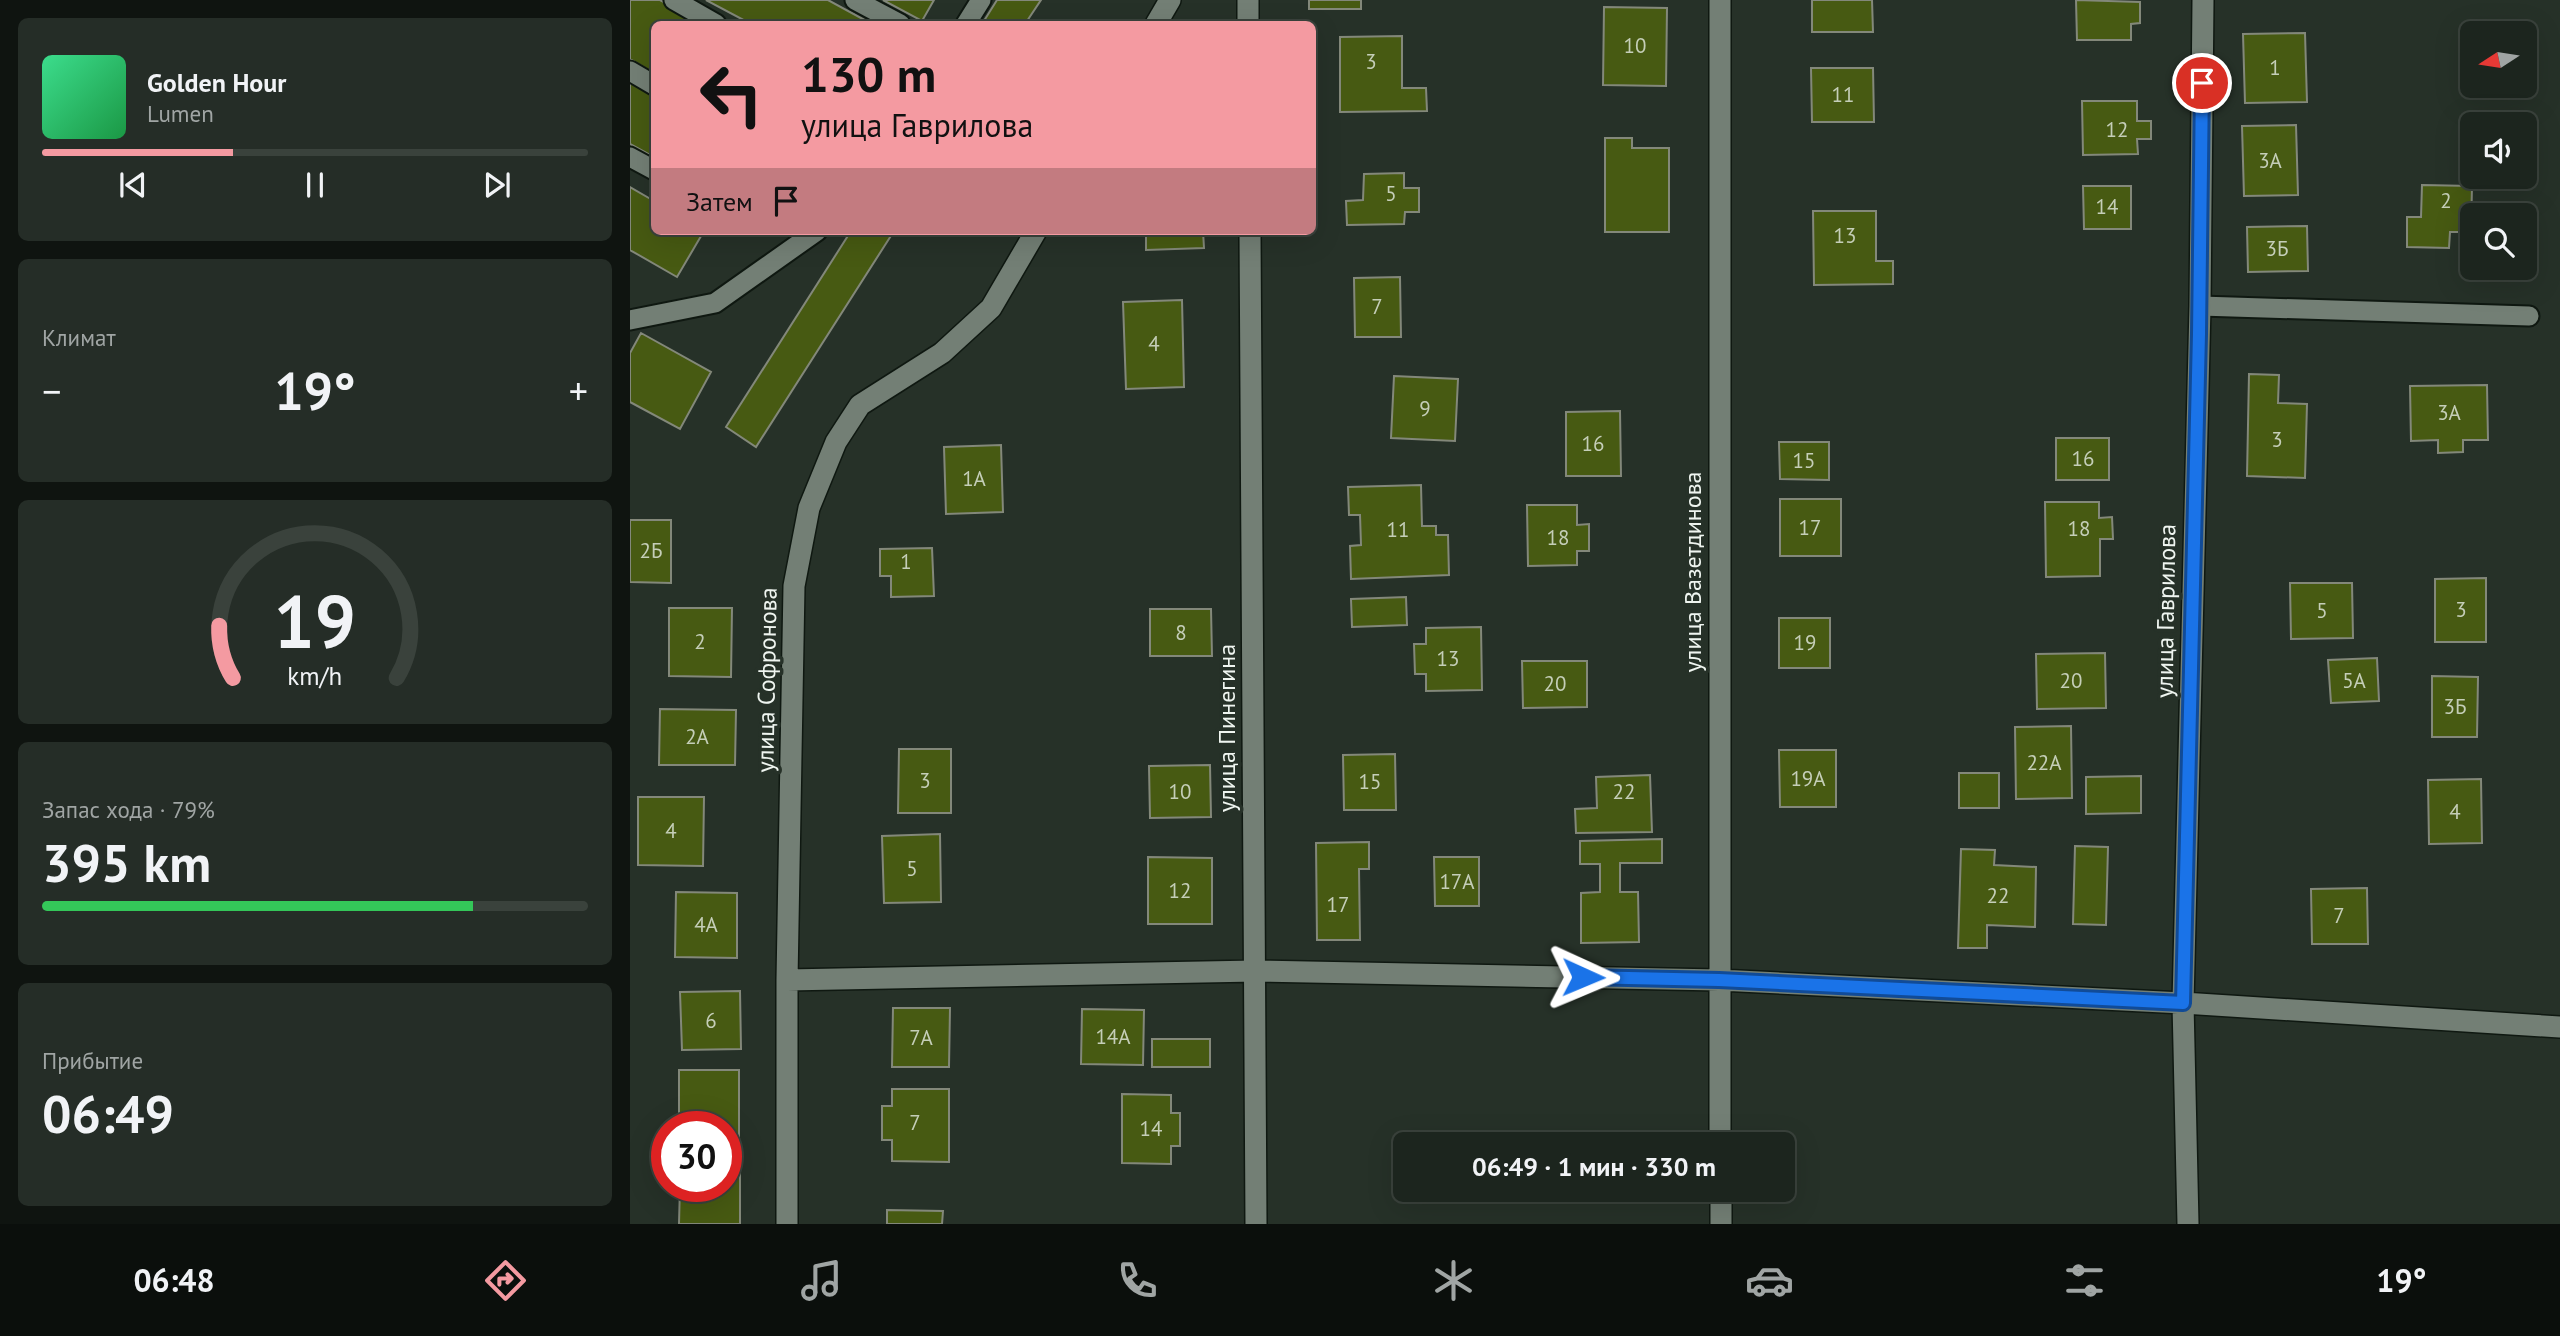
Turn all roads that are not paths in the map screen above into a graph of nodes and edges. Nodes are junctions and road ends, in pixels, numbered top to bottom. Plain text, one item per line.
1 (674, 0) edge
2 (855, 0) edge
3 (981, 0) edge
4 (1171, 0) edge
5 (1248, 0) edge
6 (1720, 0) edge
7 (2203, 0) edge
8 (711, 21) edge
9 (894, 21) edge
10 (969, 21) edge
11 (1158, 21) edge
12 (1248, 21) edge
13 (630, 71) edge
14 (651, 83) edge
15 (630, 157) edge
16 (651, 168) edge
17 (811, 235) edge
18 (1034, 235) edge
19 (1250, 235) edge
20 (2200, 306) junction
21 (2529, 316) dead end
22 (630, 320) edge
23 (1256, 971) junction
24 (787, 980) junction
25 (1719, 980) junction
26 (2183, 1003) junction
27 (2560, 1027) edge
28 (1720, 1132) edge
29 (1721, 1202) edge
30 (787, 1224) edge
31 (1256, 1224) edge
32 (1721, 1224) edge
33 (2188, 1224) edge

1 - 8 lane
2 - 9 lane
3 - 10 lane
4 - 11 street
5 - 12 street
6 - 25 street, улица Вазетдинова
7 - 20 street, улица Гаврилова
13 - 14 lane
15 - 16 lane
17 - 22 lane
18 - 24 street, улица Софронова
19 - 23 street, улица Пинегина
20 - 21 lane
20 - 26 street, улица Гаврилова
23 - 24 street
23 - 25 street
23 - 31 street, улица Пинегина
24 - 30 street, улица Софронова
25 - 26 street
25 - 28 street, улица Вазетдинова
26 - 27 street
26 - 33 street, улица Гаврилова
29 - 32 street

